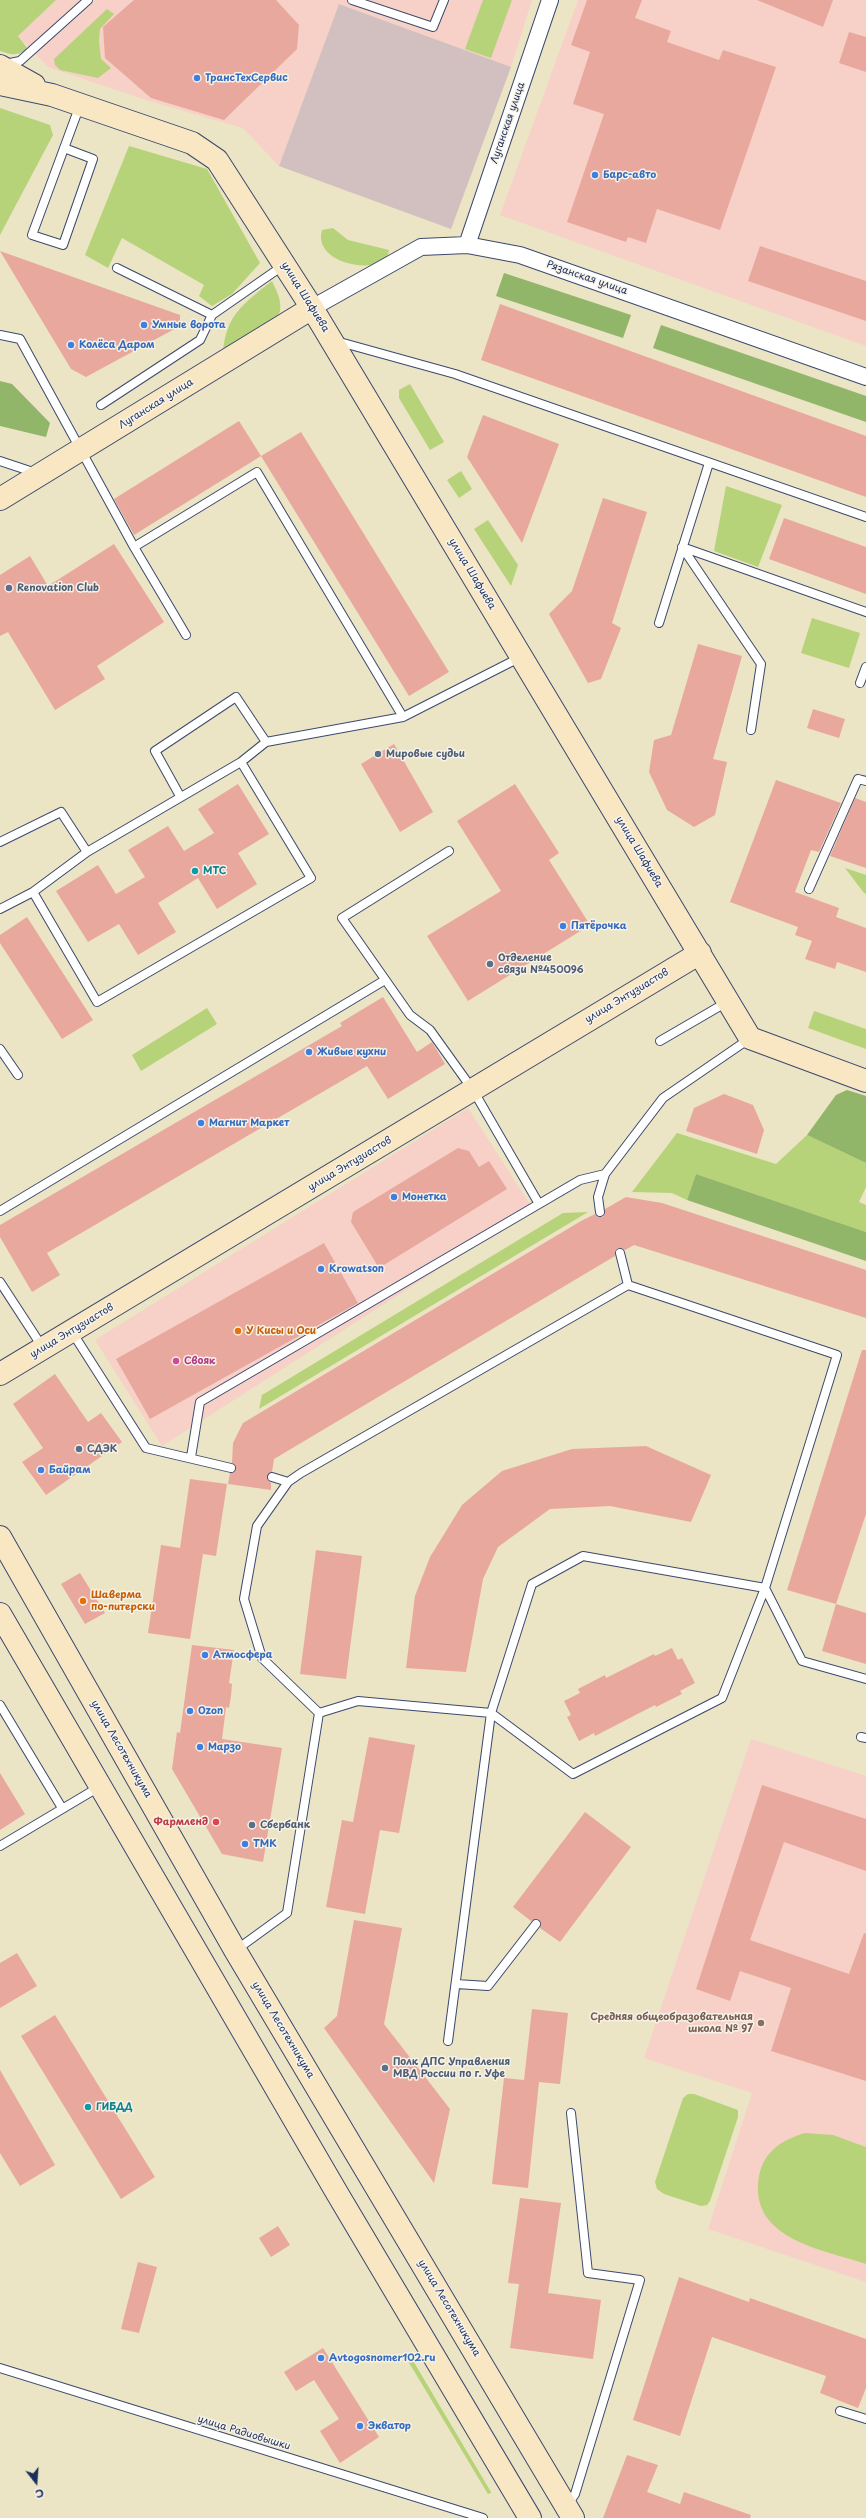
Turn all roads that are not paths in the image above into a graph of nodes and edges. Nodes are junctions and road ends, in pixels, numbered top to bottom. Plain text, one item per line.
1 (88, 0) edge
2 (352, 0) edge
3 (444, 0) edge
4 (550, 0) edge
5 (0, 66) edge
6 (0, 84) edge
7 (52, 95) junction
8 (80, 104) junction
9 (64, 148) junction
10 (467, 245) junction
11 (285, 265) junction
12 (117, 268) dead end
13 (312, 308) junction
14 (212, 316) junction
15 (0, 335) edge
16 (332, 339) junction
17 (866, 377) edge
18 (101, 405) dead end
19 (82, 449) junction
20 (0, 461) edge
21 (709, 463) junction
22 (41, 475) junction
23 (0, 499) edge
24 (866, 517) edge
25 (134, 547) junction
26 (682, 547) junction
27 (866, 612) edge
28 (658, 623) dead end
29 (186, 635) dead end
30 (522, 656) junction
31 (866, 667) edge
32 (860, 684) dead end
33 (403, 717) junction
34 (750, 730) dead end
35 (266, 742) junction
36 (241, 762) junction
37 (866, 782) edge
38 (180, 796) junction
39 (0, 842) edge
40 (449, 851) dead end
41 (87, 852) junction
42 (809, 889) dead end
43 (32, 892) junction
44 (0, 909) edge
45 (700, 953) junction
46 (385, 980) junction
47 (728, 1001) junction
48 (750, 1038) junction
49 (660, 1041) dead end
50 (0, 1049) edge
51 (18, 1075) dead end
52 (866, 1081) edge
53 (473, 1090) junction
54 (605, 1174) junction
55 (539, 1204) junction
56 (0, 1211) edge
57 (600, 1212) dead end
58 (620, 1253) dead end
59 (0, 1282) edge
60 (628, 1286) junction
61 (72, 1331) junction
62 (44, 1348) junction
63 (0, 1374) edge
64 (190, 1457) junction
65 (232, 1468) dead end
66 (272, 1477) dead end
67 (288, 1482) junction
68 (0, 1537) edge
69 (765, 1588) junction
70 (0, 1614) edge
71 (866, 1679) edge
72 (0, 1706) edge
73 (319, 1713) junction
74 (491, 1713) junction
75 (100, 1787) junction
76 (62, 1808) junction
77 (0, 1846) edge
78 (536, 1924) dead end
79 (235, 1950) junction
80 (456, 1984) junction
81 (448, 2041) dead end
82 (571, 2113) dead end
83 (0, 2368) edge
84 (840, 2411) dead end
85 (866, 2419) edge
86 (569, 2512) edge
87 (483, 2518) edge
88 (530, 2518) edge

1 - 5 lane
2 - 3 lane
4 - 10 street, Луганская улица
5 - 7 street, улица Шафиева
6 - 7 street, улица Шафиева
7 - 8 street, улица Шафиева
8 - 9 lane
8 - 11 street, улица Шафиева
9 - 9 lane
10 - 13 street, Рязанская улица
10 - 17 street, Рязанская улица
11 - 13 street, улица Шафиева
11 - 14 lane
12 - 14 lane
13 - 16 street, улица Шафиева
13 - 19 street, Луганская улица
14 - 18 lane
15 - 19 lane
16 - 21 lane
16 - 30 street, улица Шафиева
19 - 22 street, Луганская улица
19 - 25 lane
20 - 22 lane
21 - 24 lane
21 - 26 lane
22 - 23 street, Луганская улица
25 - 29 lane
25 - 33 lane
26 - 27 lane
26 - 28 lane
26 - 34 lane
30 - 33 lane
30 - 45 street, улица Шафиева
31 - 32 lane
33 - 35 lane
35 - 36 lane
35 - 38 lane
36 - 38 lane
36 - 43 lane
37 - 42 lane
38 - 41 lane
39 - 41 lane
40 - 46 lane
41 - 43 lane
43 - 44 lane
45 - 47 street, улица Шафиева
45 - 53 street, улица Энтузиастов
46 - 53 lane
46 - 56 lane
47 - 48 street, улица Шафиева
47 - 49 lane
48 - 52 street
48 - 54 lane
50 - 51 lane
53 - 55 lane
53 - 61 street, улица Энтузиастов
54 - 55 lane
54 - 57 lane
55 - 64 lane
58 - 60 lane
59 - 62 lane
60 - 67 lane
60 - 69 lane
61 - 62 street, улица Энтузиастов
61 - 64 lane
62 - 63 street, улица Энтузиастов
64 - 65 lane
66 - 67 lane
67 - 73 lane
68 - 79 street, улица Лесотехникума
69 - 71 lane
69 - 74 lane
69 - 74 lane
70 - 75 street
72 - 76 lane
73 - 74 lane
73 - 79 lane
74 - 80 lane
75 - 76 lane
75 - 88 street
76 - 77 lane
78 - 80 lane
79 - 86 street, улица Лесотехникума
80 - 81 lane
82 - 86 lane
83 - 87 lane, улица Радиовышки
84 - 85 lane

